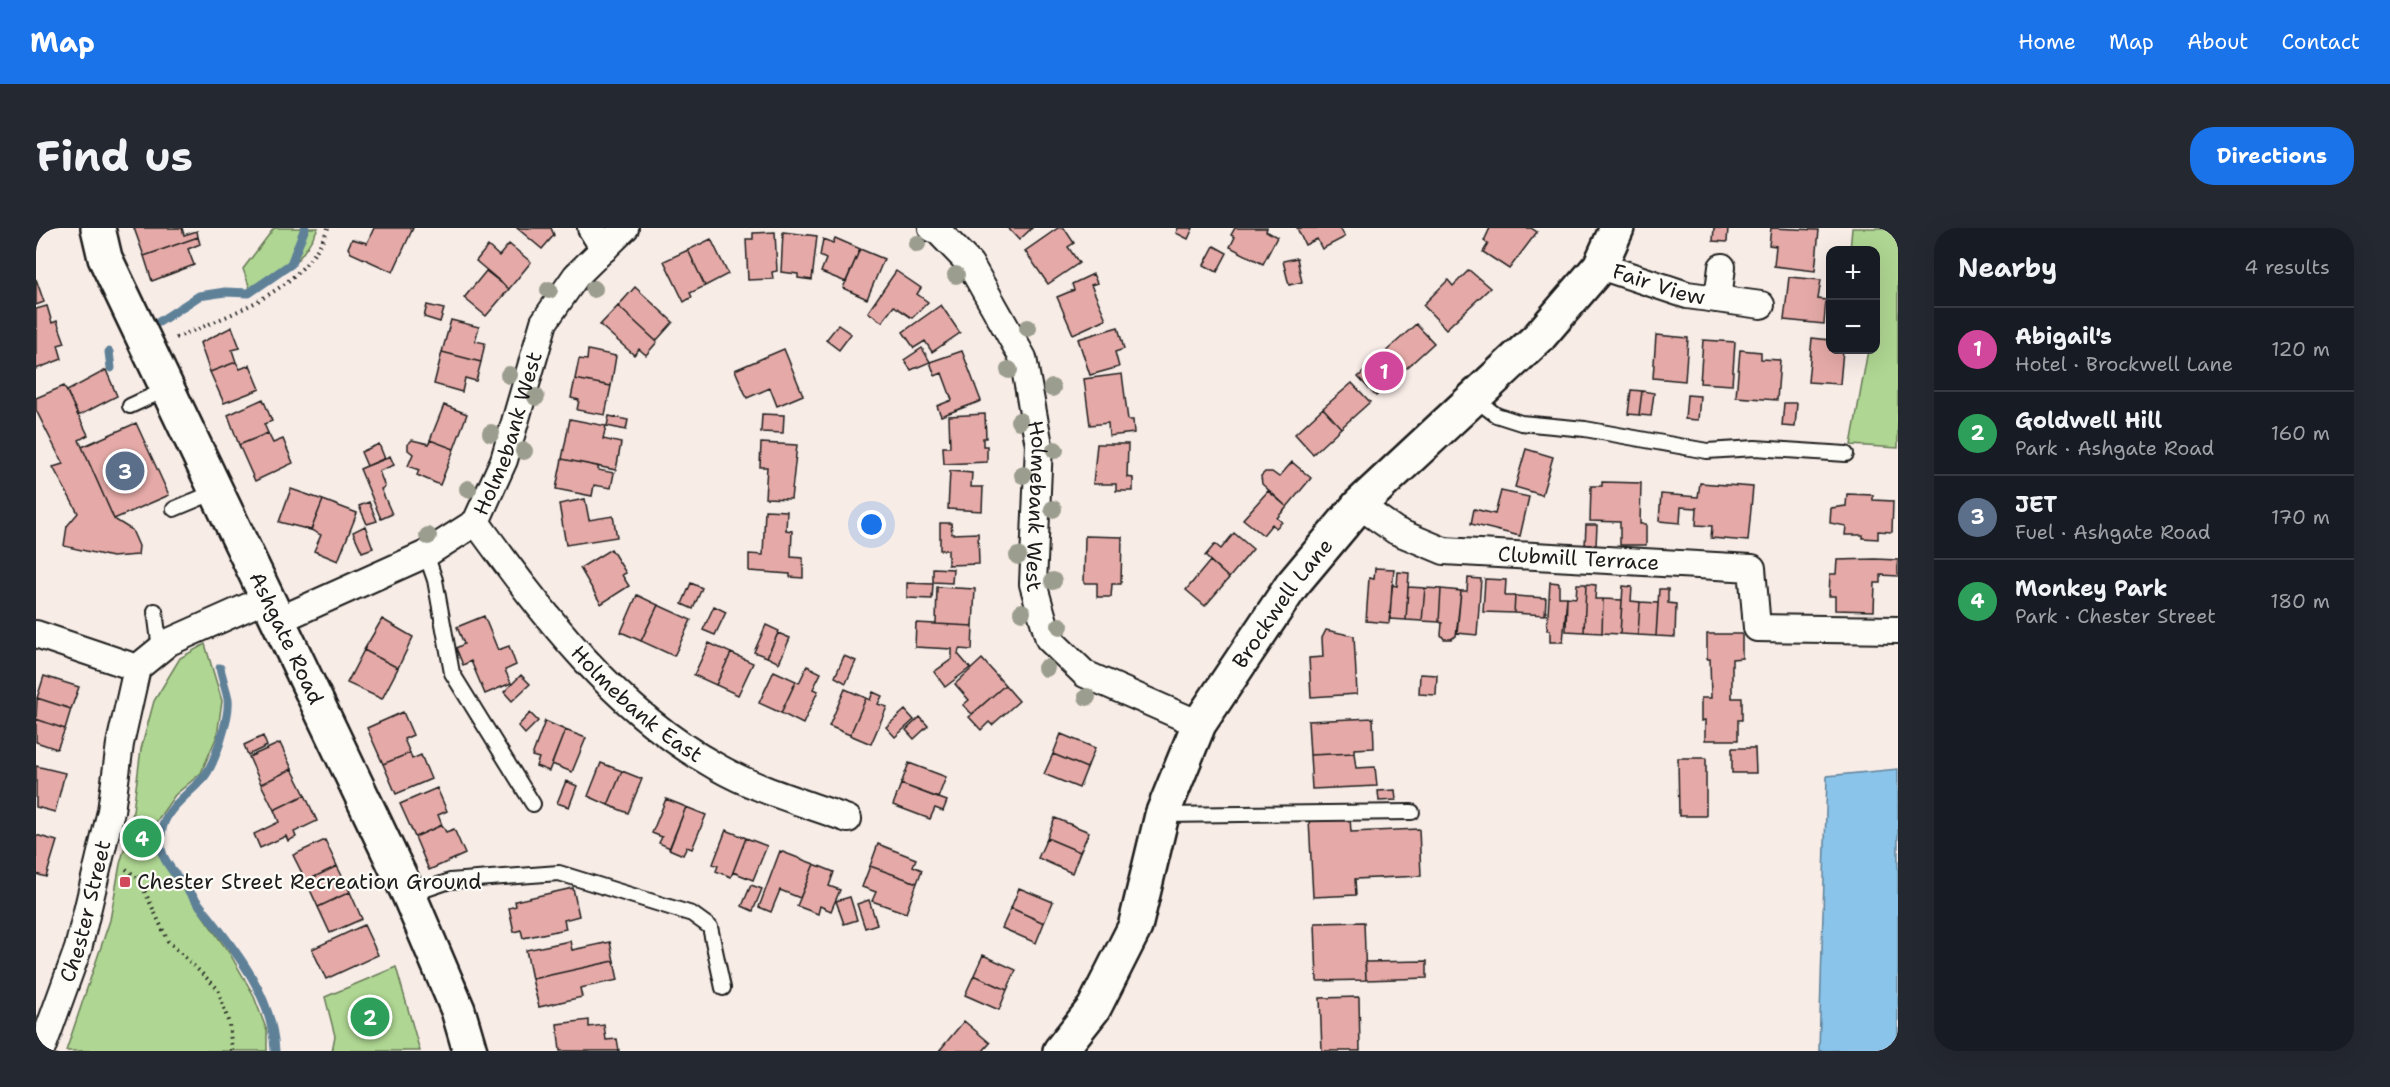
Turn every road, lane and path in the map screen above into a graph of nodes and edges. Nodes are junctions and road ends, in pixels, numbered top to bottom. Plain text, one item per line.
1 (98, 228) edge
2 (328, 228) edge
3 (625, 228) edge
4 (1617, 228) edge
5 (936, 229) edge
6 (597, 238) edge
7 (1600, 266) junction
8 (1722, 267) dead end
9 (1718, 299) junction
10 (1761, 305) dead end
11 (151, 350) junction
12 (169, 388) junction
13 (1475, 399) junction
14 (130, 406) dead end
15 (1846, 454) dead end
16 (217, 491) junction
17 (1359, 505) junction
18 (174, 509) dead end
19 (476, 522) junction
20 (426, 554) junction
21 (274, 609) junction
22 (155, 611) dead end
23 (1898, 630) edge
24 (36, 634) edge
25 (160, 649) junction
26 (137, 668) junction
27 (1199, 724) junction
28 (533, 804) dead end
29 (1412, 812) dead end
30 (1162, 814) junction
31 (848, 819) dead end
32 (98, 861) junction
33 (409, 895) junction
34 (723, 988) dead end
35 (41, 1051) edge
36 (231, 1051) edge
37 (470, 1051) edge
38 (1060, 1051) edge

1 - 11 street, Ashgate Road
2 - 11 path
3 - 6 street, Holmebank West
4 - 7 street, Brockwell Lane
5 - 27 street, Holmebank West
6 - 19 street, Holmebank West
7 - 9 street, Fair View
7 - 13 street, Brockwell Lane
8 - 9 street, Fair View
9 - 10 street, Fair View
11 - 12 street, Ashgate Road
12 - 14 lane
12 - 16 street, Ashgate Road
13 - 15 lane
13 - 17 street, Brockwell Lane
16 - 18 lane
16 - 21 street, Ashgate Road
17 - 23 street, Clubmill Terrace
17 - 27 street, Brockwell Lane
19 - 20 street, Holmebank West
19 - 31 street, Holmebank East
20 - 21 street, Holmebank West
20 - 28 lane
21 - 25 street
21 - 33 street, Ashgate Road
22 - 25 lane
24 - 26 street
25 - 26 street
26 - 32 street, Chester Street
27 - 30 street, Brockwell Lane
29 - 30 lane
30 - 38 street, Brockwell Lane
32 - 35 street, Chester Street
32 - 36 path
33 - 34 lane
33 - 37 street, Ashgate Road

